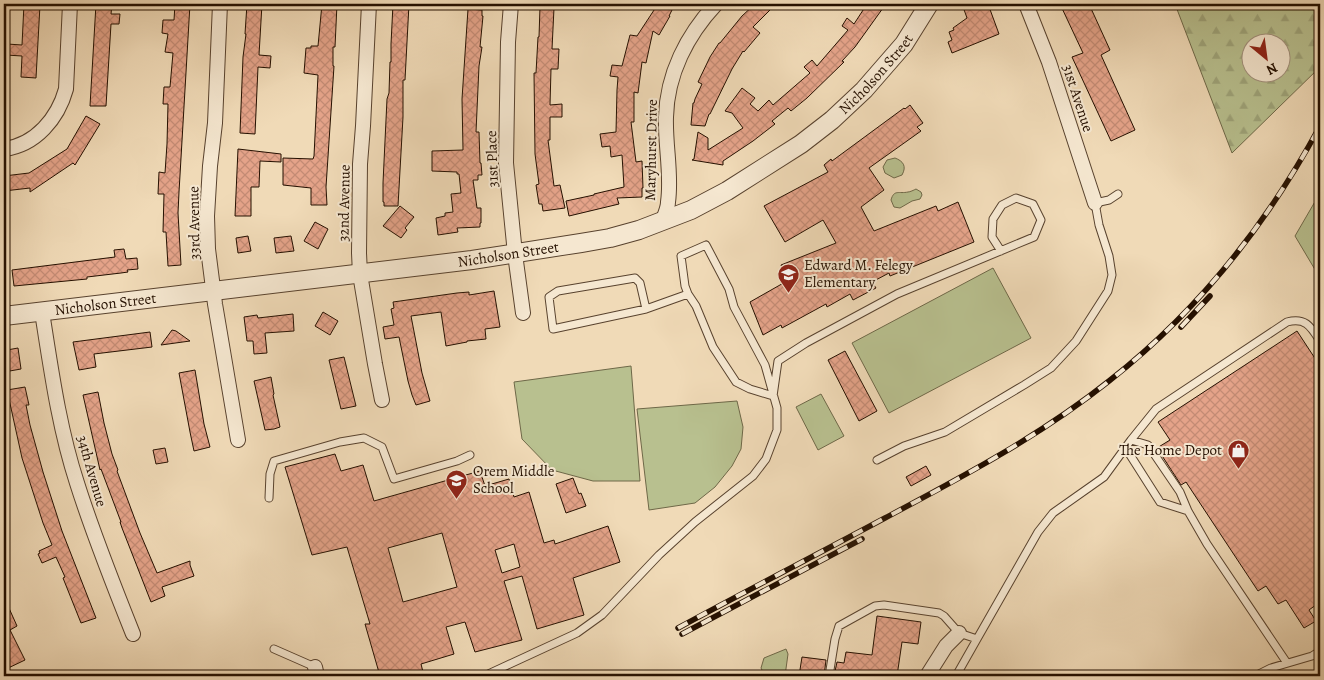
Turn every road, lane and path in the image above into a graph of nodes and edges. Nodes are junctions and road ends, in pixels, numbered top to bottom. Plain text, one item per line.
1 (70, 4) edge
2 (220, 4) edge
3 (368, 4) edge
4 (511, 4) edge
5 (716, 4) edge
6 (928, 4) edge
7 (1026, 4) edge
8 (4, 148) edge
9 (1118, 194) dead end
10 (1095, 203) junction
11 (663, 220) junction
12 (1001, 251) junction
13 (515, 254) junction
14 (360, 274) junction
15 (214, 292) junction
16 (688, 294) junction
17 (646, 309) junction
18 (42, 312) junction
19 (523, 313) dead end
20 (4, 316) edge
21 (1320, 341) edge
22 (773, 396) junction
23 (382, 400) dead end
24 (238, 440) dead end
25 (1131, 440) junction
26 (1125, 447) junction
27 (470, 455) dead end
28 (876, 460) dead end
29 (269, 498) dead end
30 (1188, 511) junction
31 (959, 633) junction
32 (133, 634) dead end
33 (977, 639) junction
34 (274, 649) dead end
35 (1320, 651) edge
36 (1287, 664) junction
37 (316, 672) edge
38 (484, 676) edge
39 (829, 676) edge
40 (927, 676) edge
41 (956, 676) edge
42 (1255, 676) edge

1 - 8 street
2 - 15 street, 33rd Avenue
3 - 14 street, 32nd Avenue
4 - 13 street, 31st Place
5 - 11 street, Maryhurst Drive
6 - 11 street, Nicholson Street
7 - 10 street, 31st Avenue
9 - 10 lane
10 - 28 lane
11 - 13 street, Nicholson Street
12 - 12 lane
12 - 22 lane
13 - 14 street, Nicholson Street
13 - 19 street, 31st Place
14 - 15 street, Nicholson Street
14 - 23 street, 32nd Avenue
15 - 18 street, Nicholson Street
15 - 24 street, 33rd Avenue
16 - 17 lane
16 - 22 lane
16 - 22 lane
17 - 17 lane
18 - 20 street, Nicholson Street
18 - 32 street, 34th Avenue
21 - 25 lane
22 - 38 lane
25 - 26 lane
25 - 30 lane
26 - 30 lane
26 - 33 lane
27 - 29 lane
30 - 36 lane
31 - 33 lane
31 - 39 lane
31 - 40 street
33 - 41 lane
34 - 37 lane
35 - 36 lane
36 - 42 lane

